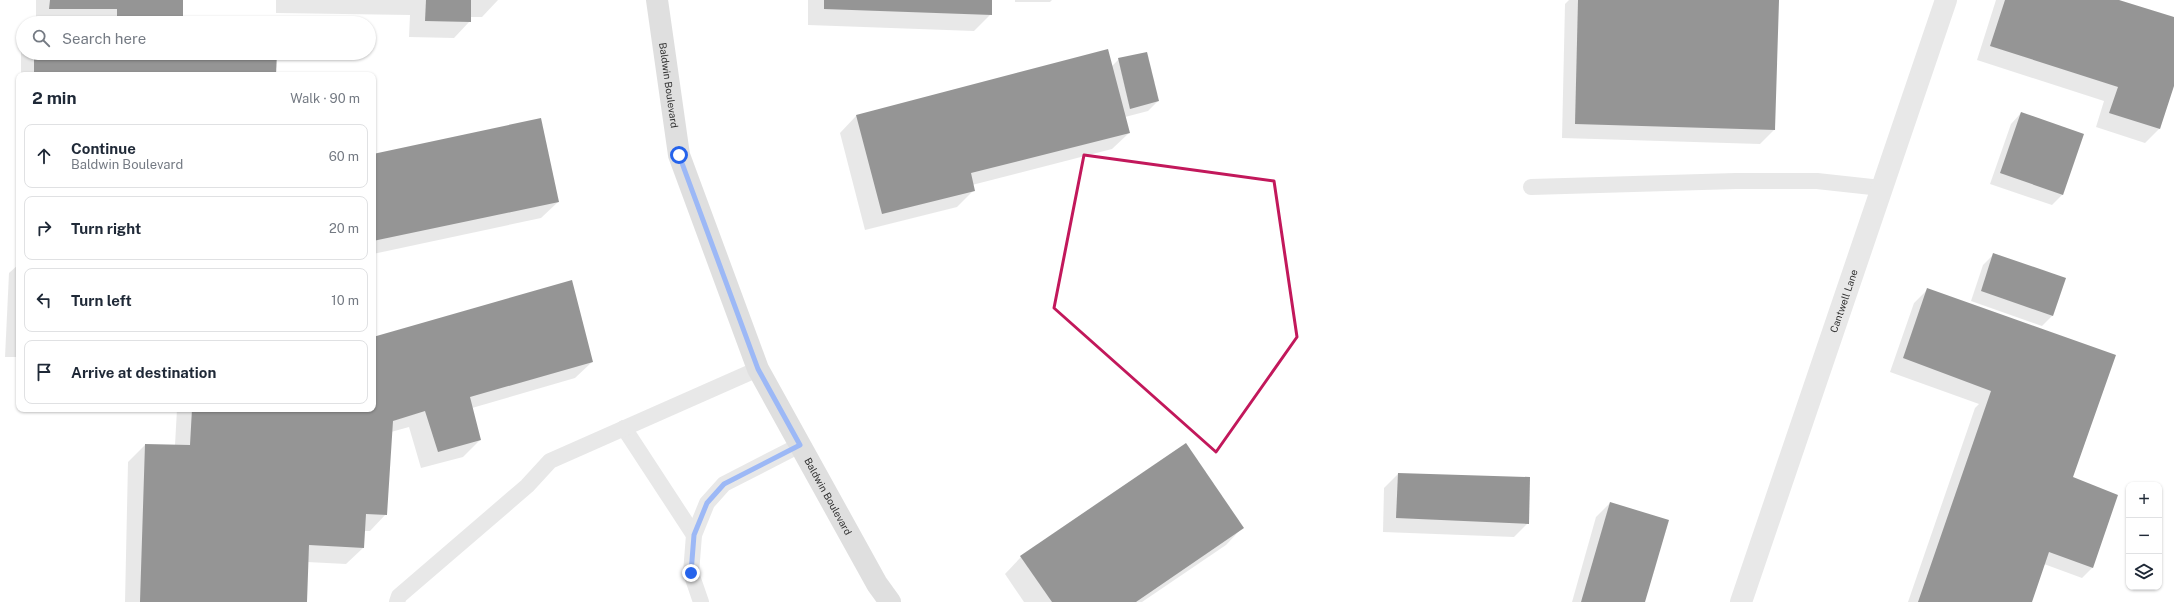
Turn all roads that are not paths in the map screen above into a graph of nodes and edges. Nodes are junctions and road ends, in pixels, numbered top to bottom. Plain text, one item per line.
1 (657, 0) edge
2 (1946, 0) edge
3 (1531, 187) dead end
4 (1881, 188) junction
5 (758, 369) junction
6 (624, 428) junction
7 (800, 445) junction
8 (694, 535) junction
9 (397, 602) edge
10 (701, 602) edge
11 (890, 602) edge
12 (1740, 602) edge

1 - 5 main road, Baldwin Boulevard
2 - 4 street, Cantwell Lane
3 - 4 lane
4 - 12 street, Cantwell Lane
5 - 6 lane
5 - 7 main road, Baldwin Boulevard
6 - 8 lane
6 - 9 lane
7 - 8 lane
7 - 11 main road, Baldwin Boulevard
8 - 10 lane

